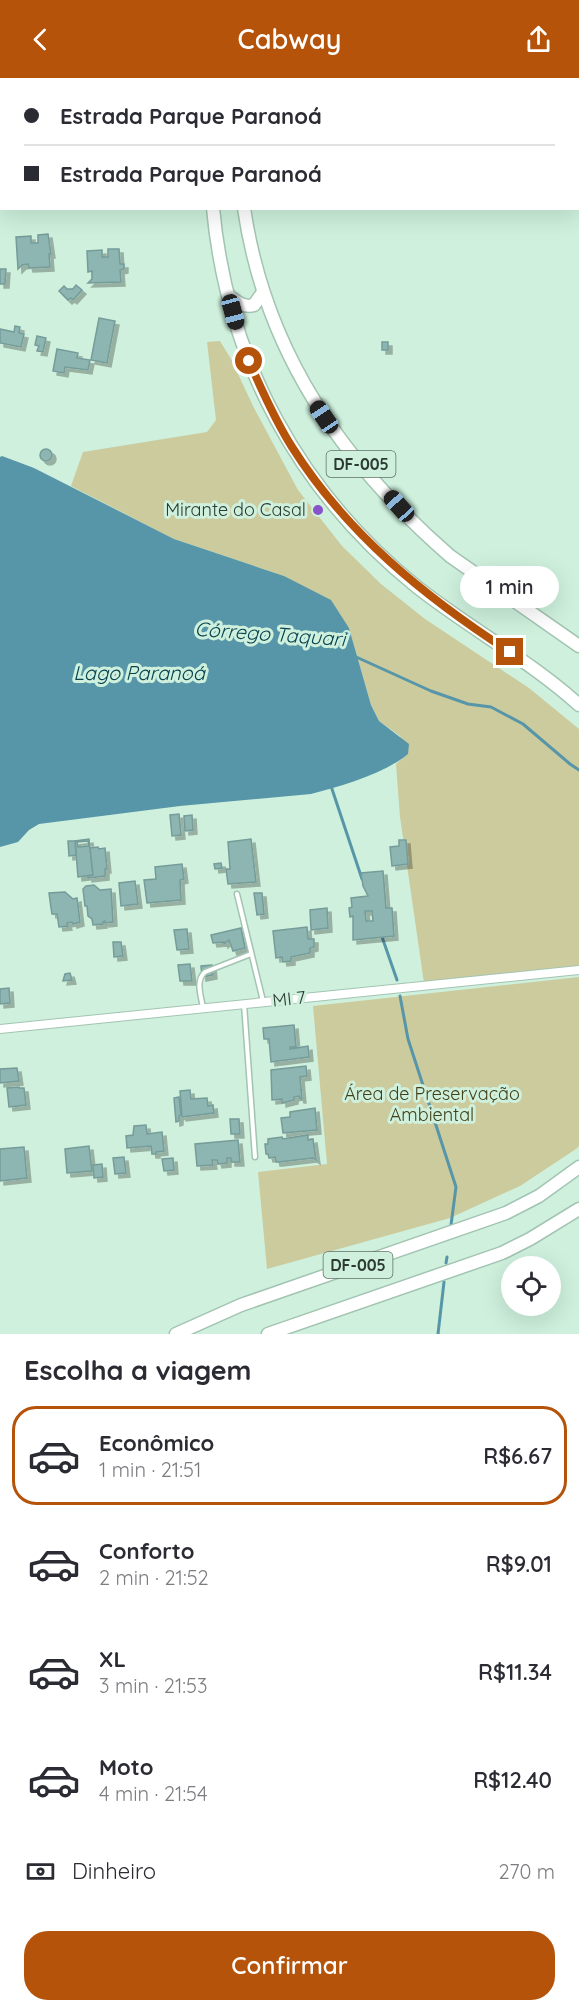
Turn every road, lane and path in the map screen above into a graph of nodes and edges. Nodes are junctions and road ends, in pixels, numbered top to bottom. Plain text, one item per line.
1 (213, 210) edge
2 (244, 210) edge
3 (263, 292) junction
4 (229, 296) junction
5 (579, 646) edge
6 (579, 705) edge
7 (237, 894) dead end
8 (251, 954) junction
9 (579, 970) edge
10 (263, 1002) junction
11 (244, 1004) junction
12 (203, 1008) junction
13 (0, 1029) edge
14 (255, 1157) dead end
15 (579, 1167) edge
16 (579, 1209) edge
17 (176, 1334) edge
18 (268, 1334) edge

1 - 4 main road, DF-005
2 - 3 main road, DF-005
3 - 4 main road
3 - 5 main road, DF-005
4 - 6 main road, DF-005
7 - 8 lane
8 - 10 lane
8 - 12 lane
9 - 10 street, MI 7
10 - 11 street, MI 7
11 - 12 street, MI 7
11 - 14 lane
12 - 13 street, MI 7
15 - 17 main road, DF-005
16 - 18 main road, DF-005

